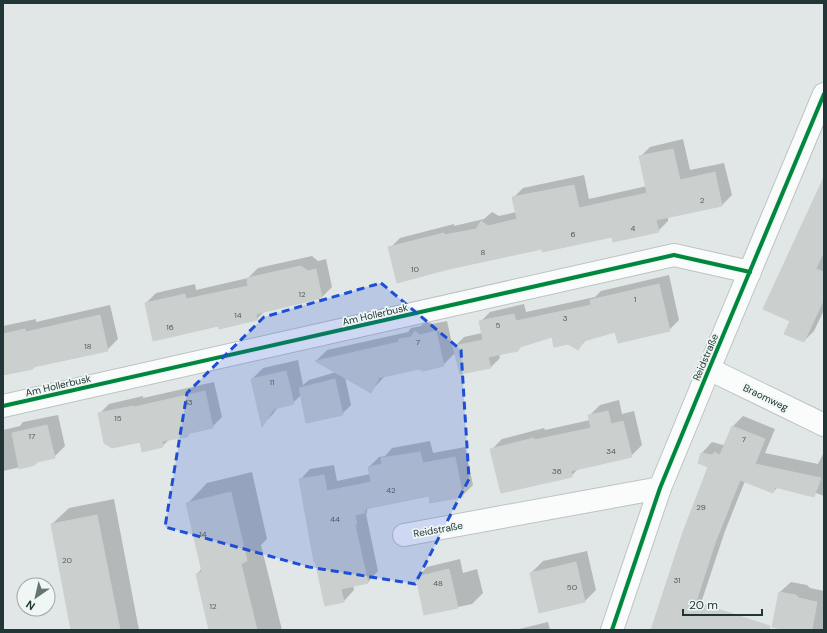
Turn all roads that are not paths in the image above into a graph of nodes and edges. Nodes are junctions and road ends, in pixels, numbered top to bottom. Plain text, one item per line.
1 (824, 94) edge
2 (750, 272) junction
3 (708, 369) junction
4 (3, 406) edge
5 (824, 425) edge
6 (660, 488) junction
7 (404, 535) dead end
8 (612, 630) edge

1 - 2 street, Reidstraße
2 - 3 street, Reidstraße
2 - 4 street, Am Hollerbusk
3 - 5 street, Braomweg
3 - 6 street, Reidstraße
6 - 7 street, Reidstraße
6 - 8 street, Reidstraße

